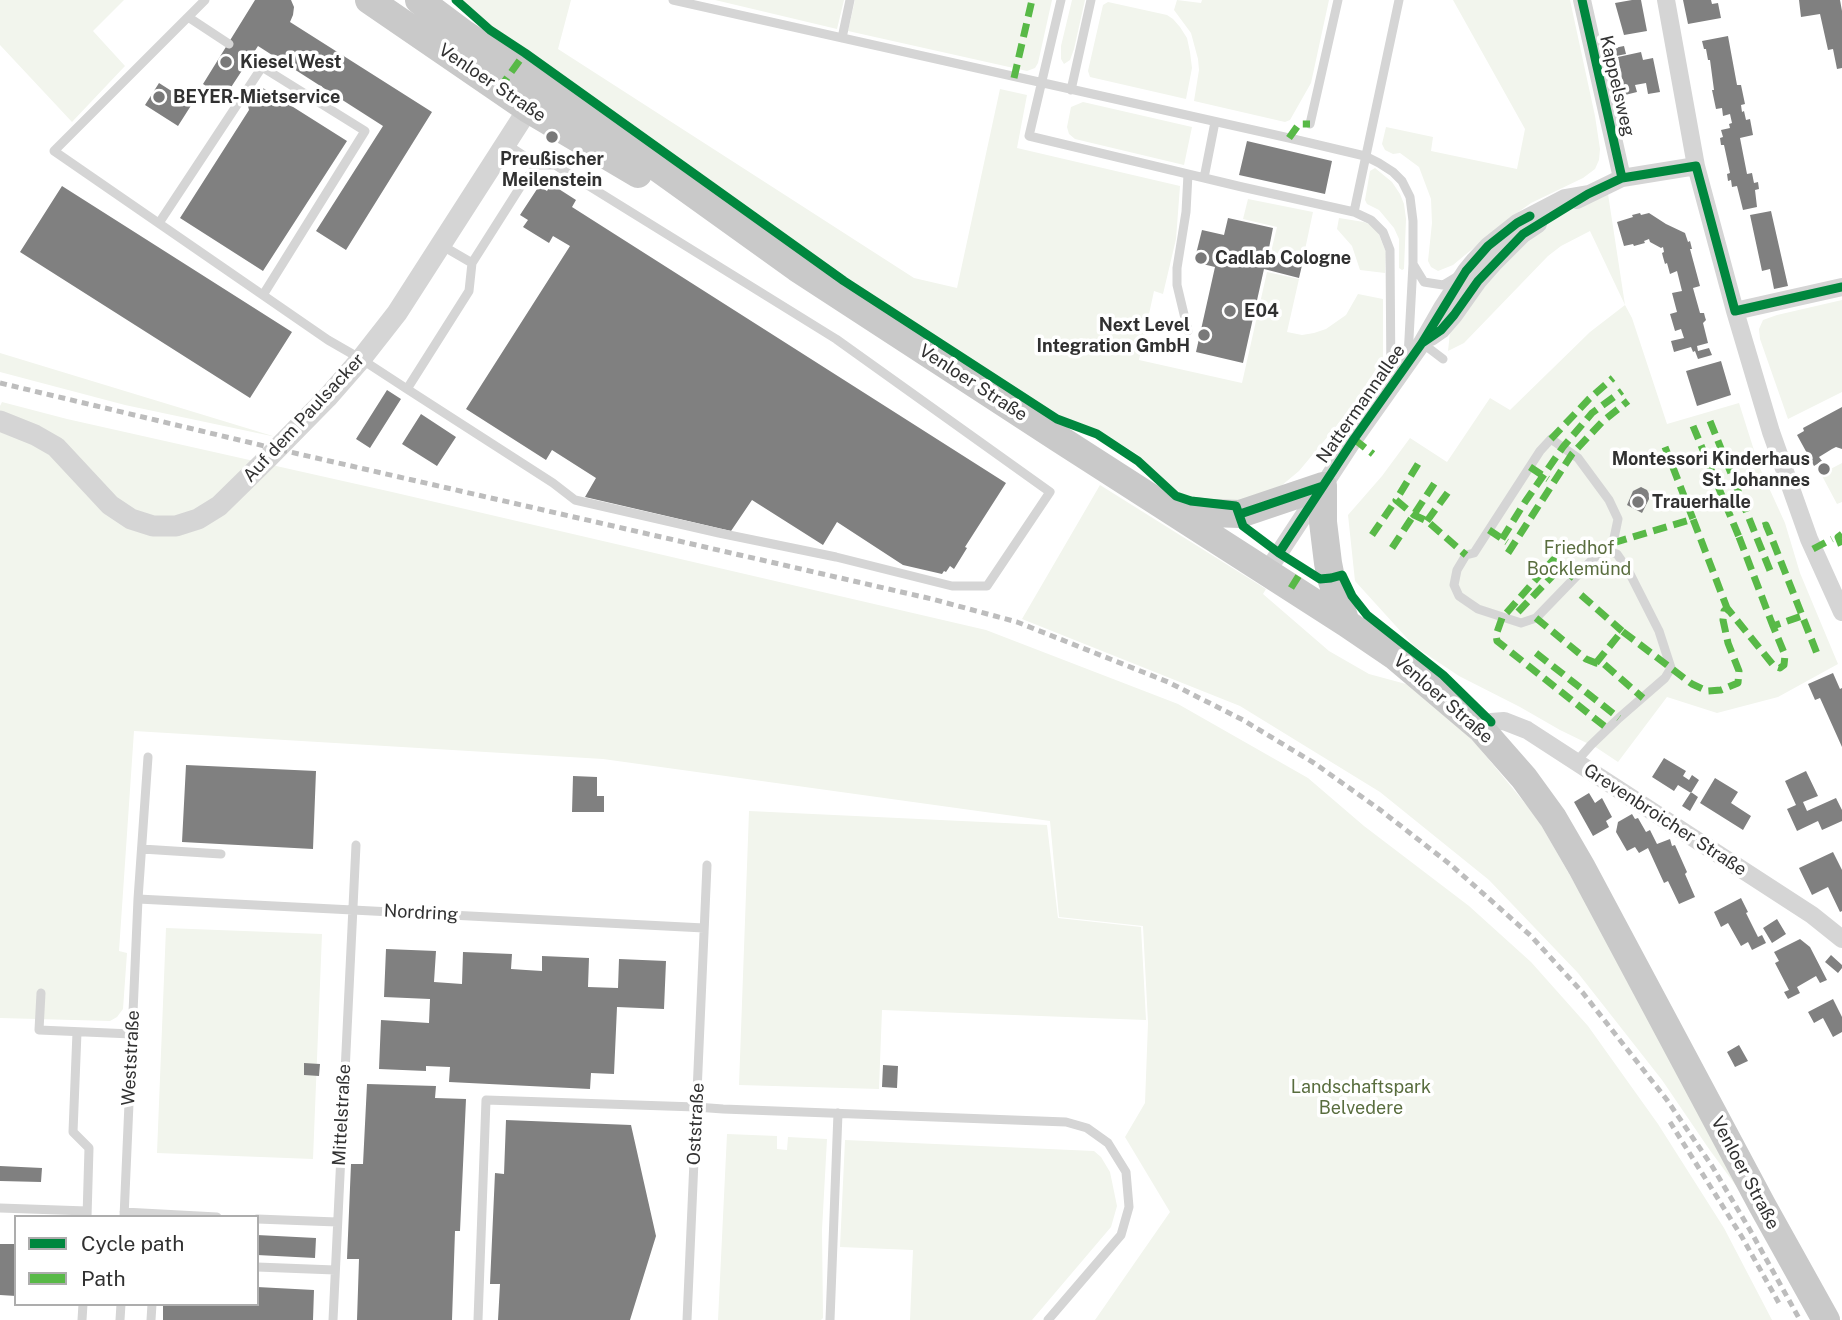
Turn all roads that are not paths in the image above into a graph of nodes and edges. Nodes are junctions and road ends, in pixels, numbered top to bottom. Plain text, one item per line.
1 (205, 0) edge
2 (369, 0) edge
3 (419, 0) edge
4 (673, 0) edge
5 (850, 0) edge
6 (1061, 0) edge
7 (1091, 0) edge
8 (1338, 0) edge
9 (1399, 0) edge
10 (1582, 0) edge
11 (1666, 0) edge
12 (188, 17) junction
13 (842, 38) junction
14 (229, 44) dead end
15 (251, 57) dead end
16 (262, 67) junction
17 (1042, 84) junction
18 (1071, 90) junction
19 (535, 97) junction
20 (1215, 122) junction
21 (1310, 124) dead end
22 (506, 144) junction
23 (1365, 156) junction
24 (538, 165) junction
25 (1696, 166) junction
26 (1188, 174) junction
27 (1204, 178) junction
28 (1622, 178) junction
29 (1588, 194) junction
30 (1354, 212) junction
31 (159, 223) junction
32 (441, 245) junction
33 (472, 263) junction
34 (1413, 264) junction
35 (1466, 271) junction
36 (1842, 287) edge
37 (263, 295) junction
38 (1735, 311) junction
39 (1188, 331) dead end
40 (1422, 343) junction
41 (361, 359) junction
42 (1443, 359) dead end
43 (1407, 363) junction
44 (1391, 387) junction
45 (407, 389) junction
46 (0, 421) edge
47 (1322, 486) junction
48 (1164, 506) junction
49 (1604, 550) junction
50 (1266, 573) junction
51 (1842, 611) edge
52 (1346, 623) junction
53 (1482, 729) junction
54 (148, 757) dead end
55 (1576, 762) junction
56 (356, 845) dead end
57 (142, 849) junction
58 (221, 854) dead end
59 (707, 865) dead end
60 (138, 899) junction
61 (353, 910) junction
62 (704, 928) junction
63 (1842, 939) edge
64 (41, 993) dead end
65 (77, 1032) junction
66 (132, 1034) junction
67 (696, 1107) junction
68 (838, 1113) junction
69 (0, 1208) edge
70 (87, 1214) edge
71 (124, 1215) edge
72 (259, 1219) edge
73 (337, 1222) junction
74 (259, 1267) edge
75 (335, 1270) junction
76 (333, 1320) edge
77 (478, 1320) edge
78 (687, 1320) edge
79 (830, 1320) edge
80 (1048, 1320) edge
81 (1826, 1320) edge

1 - 12 lane
2 - 19 main road, Venloer Straße
3 - 19 main road, Venloer Straße
4 - 13 lane
5 - 13 lane
6 - 17 lane
7 - 18 lane
8 - 21 lane
9 - 23 lane
10 - 28 street, Kappelsweg
11 - 25 street
12 - 14 lane
12 - 31 lane
13 - 17 lane
15 - 16 lane
16 - 31 lane
16 - 37 lane
17 - 18 lane
17 - 26 lane
18 - 20 lane
19 - 22 street, Auf dem Paulsacker
19 - 48 main road, Venloer Straße
20 - 23 lane
20 - 27 lane
22 - 24 lane
22 - 32 street, Auf dem Paulsacker
23 - 30 lane
23 - 34 lane
24 - 33 lane
24 - 45 lane
25 - 28 street, Nattermannallee
25 - 38 street
26 - 27 lane
26 - 39 lane
27 - 30 lane
28 - 29 street, Nattermannallee
29 - 35 street, Nattermannallee
29 - 40 street, Nattermannallee
30 - 44 lane
31 - 37 lane
32 - 33 lane
32 - 41 street, Auf dem Paulsacker
33 - 45 lane
34 - 35 lane
34 - 43 lane
35 - 40 street, Nattermannallee
36 - 38 street
37 - 41 lane
38 - 51 street
40 - 42 lane
40 - 43 street, Nattermannallee
41 - 45 lane
41 - 46 street, Auf dem Paulsacker
43 - 44 street, Nattermannallee
44 - 47 street, Nattermannallee
47 - 48 main road
47 - 50 street, Nattermannallee
47 - 52 main road
48 - 50 main road, Venloer Straße
49 - 49 lane
49 - 55 lane
50 - 52 main road, Venloer Straße
52 - 53 main road, Venloer Straße
53 - 55 street, Grevenbroicher Straße
53 - 81 main road, Venloer Straße
54 - 57 lane, Weststraße
55 - 63 street, Grevenbroicher Straße
56 - 61 lane, Mittelstraße
57 - 58 lane
57 - 60 lane, Weststraße
59 - 62 lane, Oststraße
60 - 61 lane, Nordring
60 - 66 lane, Weststraße
61 - 62 lane, Nordring
61 - 73 lane, Mittelstraße
62 - 67 lane, Oststraße
64 - 65 lane
65 - 66 lane
65 - 70 lane
66 - 71 lane, Weststraße
67 - 68 lane
67 - 77 lane
67 - 78 lane, Oststraße
68 - 79 lane
68 - 80 lane
69 - 70 lane
72 - 73 lane
73 - 75 lane, Mittelstraße
74 - 75 lane
75 - 76 lane, Mittelstraße

